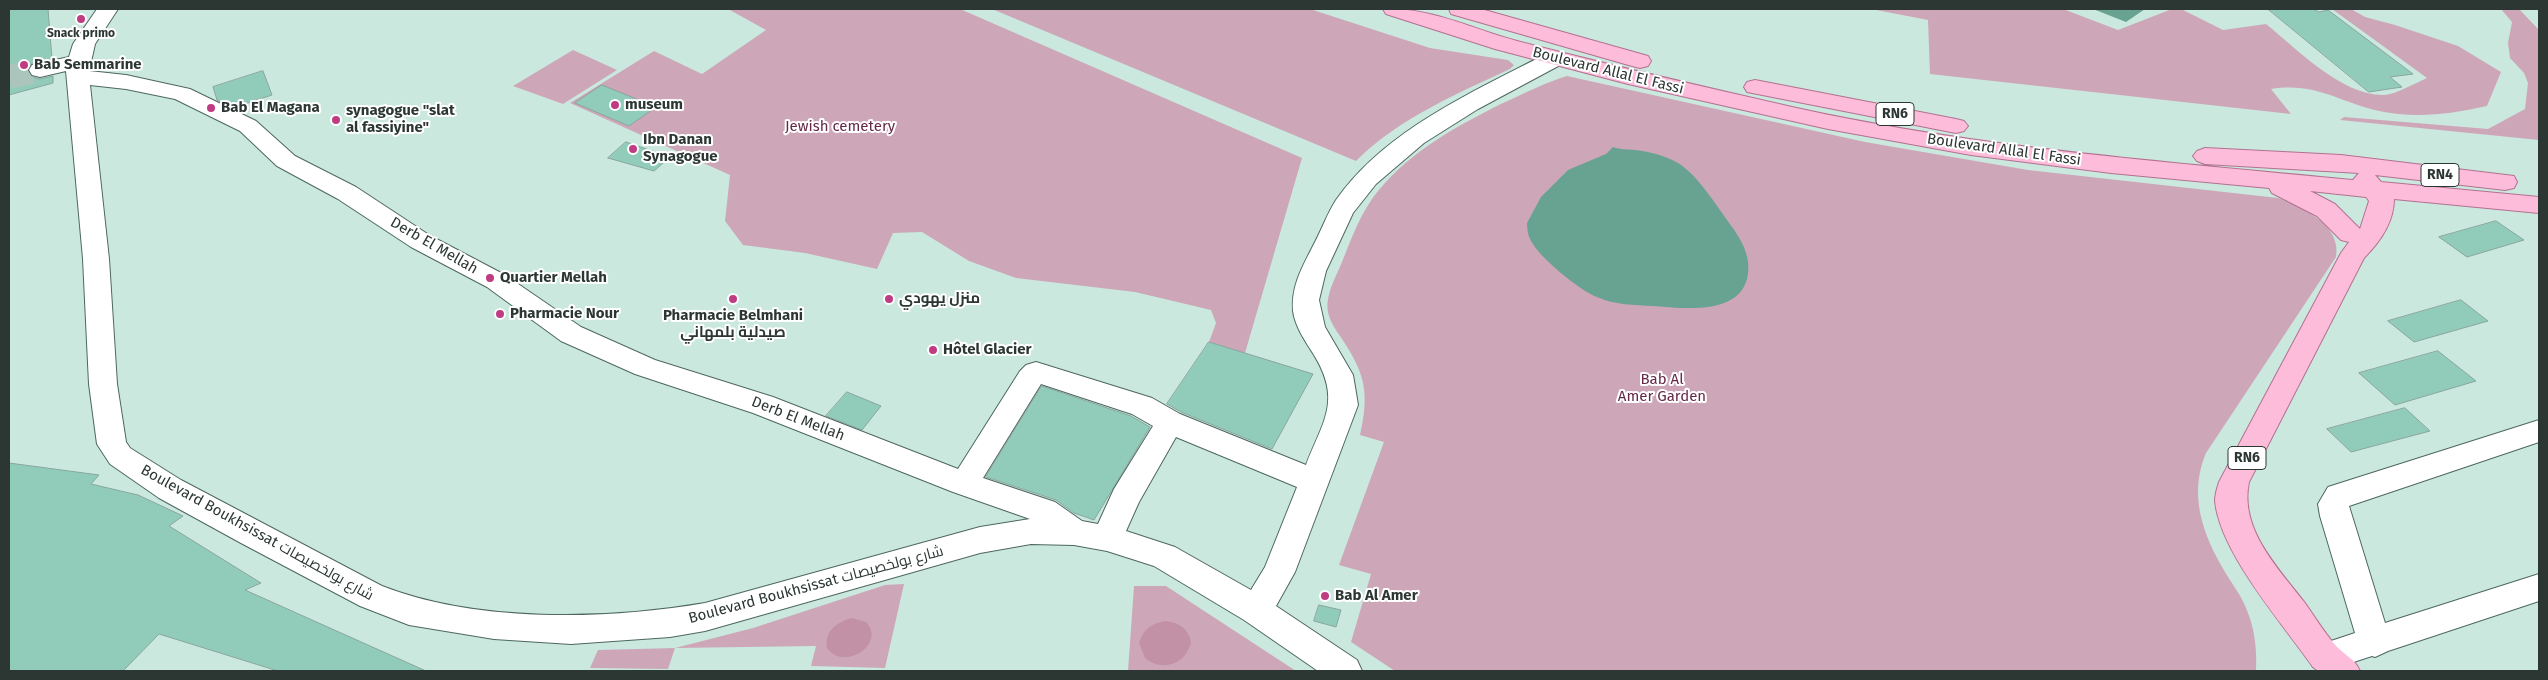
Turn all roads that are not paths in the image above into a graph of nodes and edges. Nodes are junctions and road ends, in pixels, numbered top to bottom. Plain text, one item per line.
1 (107, 9) edge
2 (1394, 9) edge
3 (1459, 9) edge
4 (1554, 59) junction
5 (40, 70) tunnel mouth
6 (77, 70) junction
7 (2336, 175) junction
8 (2253, 178) junction
9 (2539, 186) edge
10 (2375, 190) junction
11 (2539, 204) edge
12 (2352, 244) junction
13 (1170, 422) junction
14 (2539, 431) edge
15 (1314, 481) junction
16 (964, 484) junction
17 (1074, 532) junction
18 (1107, 538) junction
19 (2539, 588) edge
20 (1256, 610) junction
21 (2375, 642) junction
22 (2331, 666) edge
23 (1345, 671) edge

1 - 6 street, Boulevard Boukhsissat شارع بولخصيصات
2 - 4 main road, Boulevard Allal El Fassi / RN6
3 - 7 main road, Boulevard Allal El Fassi / RN6
4 - 8 main road, Boulevard Allal El Fassi / RN6
4 - 15 street
5 - 6 street, Derb El Mellah
6 - 16 street, Derb El Mellah
6 - 17 street, Boulevard Boukhsissat شارع بولخصيصات
7 - 8 main road, Boulevard Allal El Fassi / RN6
7 - 9 main road, Boulevard Allal El Fassi / RN4
7 - 10 main road, RN6
7 - 12 main road
8 - 12 main road
10 - 11 main road, RN4
10 - 12 main road, RN6
12 - 22 main road, RN6
13 - 15 street
13 - 16 street
13 - 18 street
14 - 21 street
15 - 20 street
16 - 17 street, Derb El Mellah
17 - 18 street, Boulevard Boukhsissat شارع بولخصيصات
18 - 20 street, Boulevard Boukhsissat شارع بولخصيصات
19 - 21 street
20 - 23 street, Boulevard Boukhsissat شارع بولخصيصات
21 - 22 street

